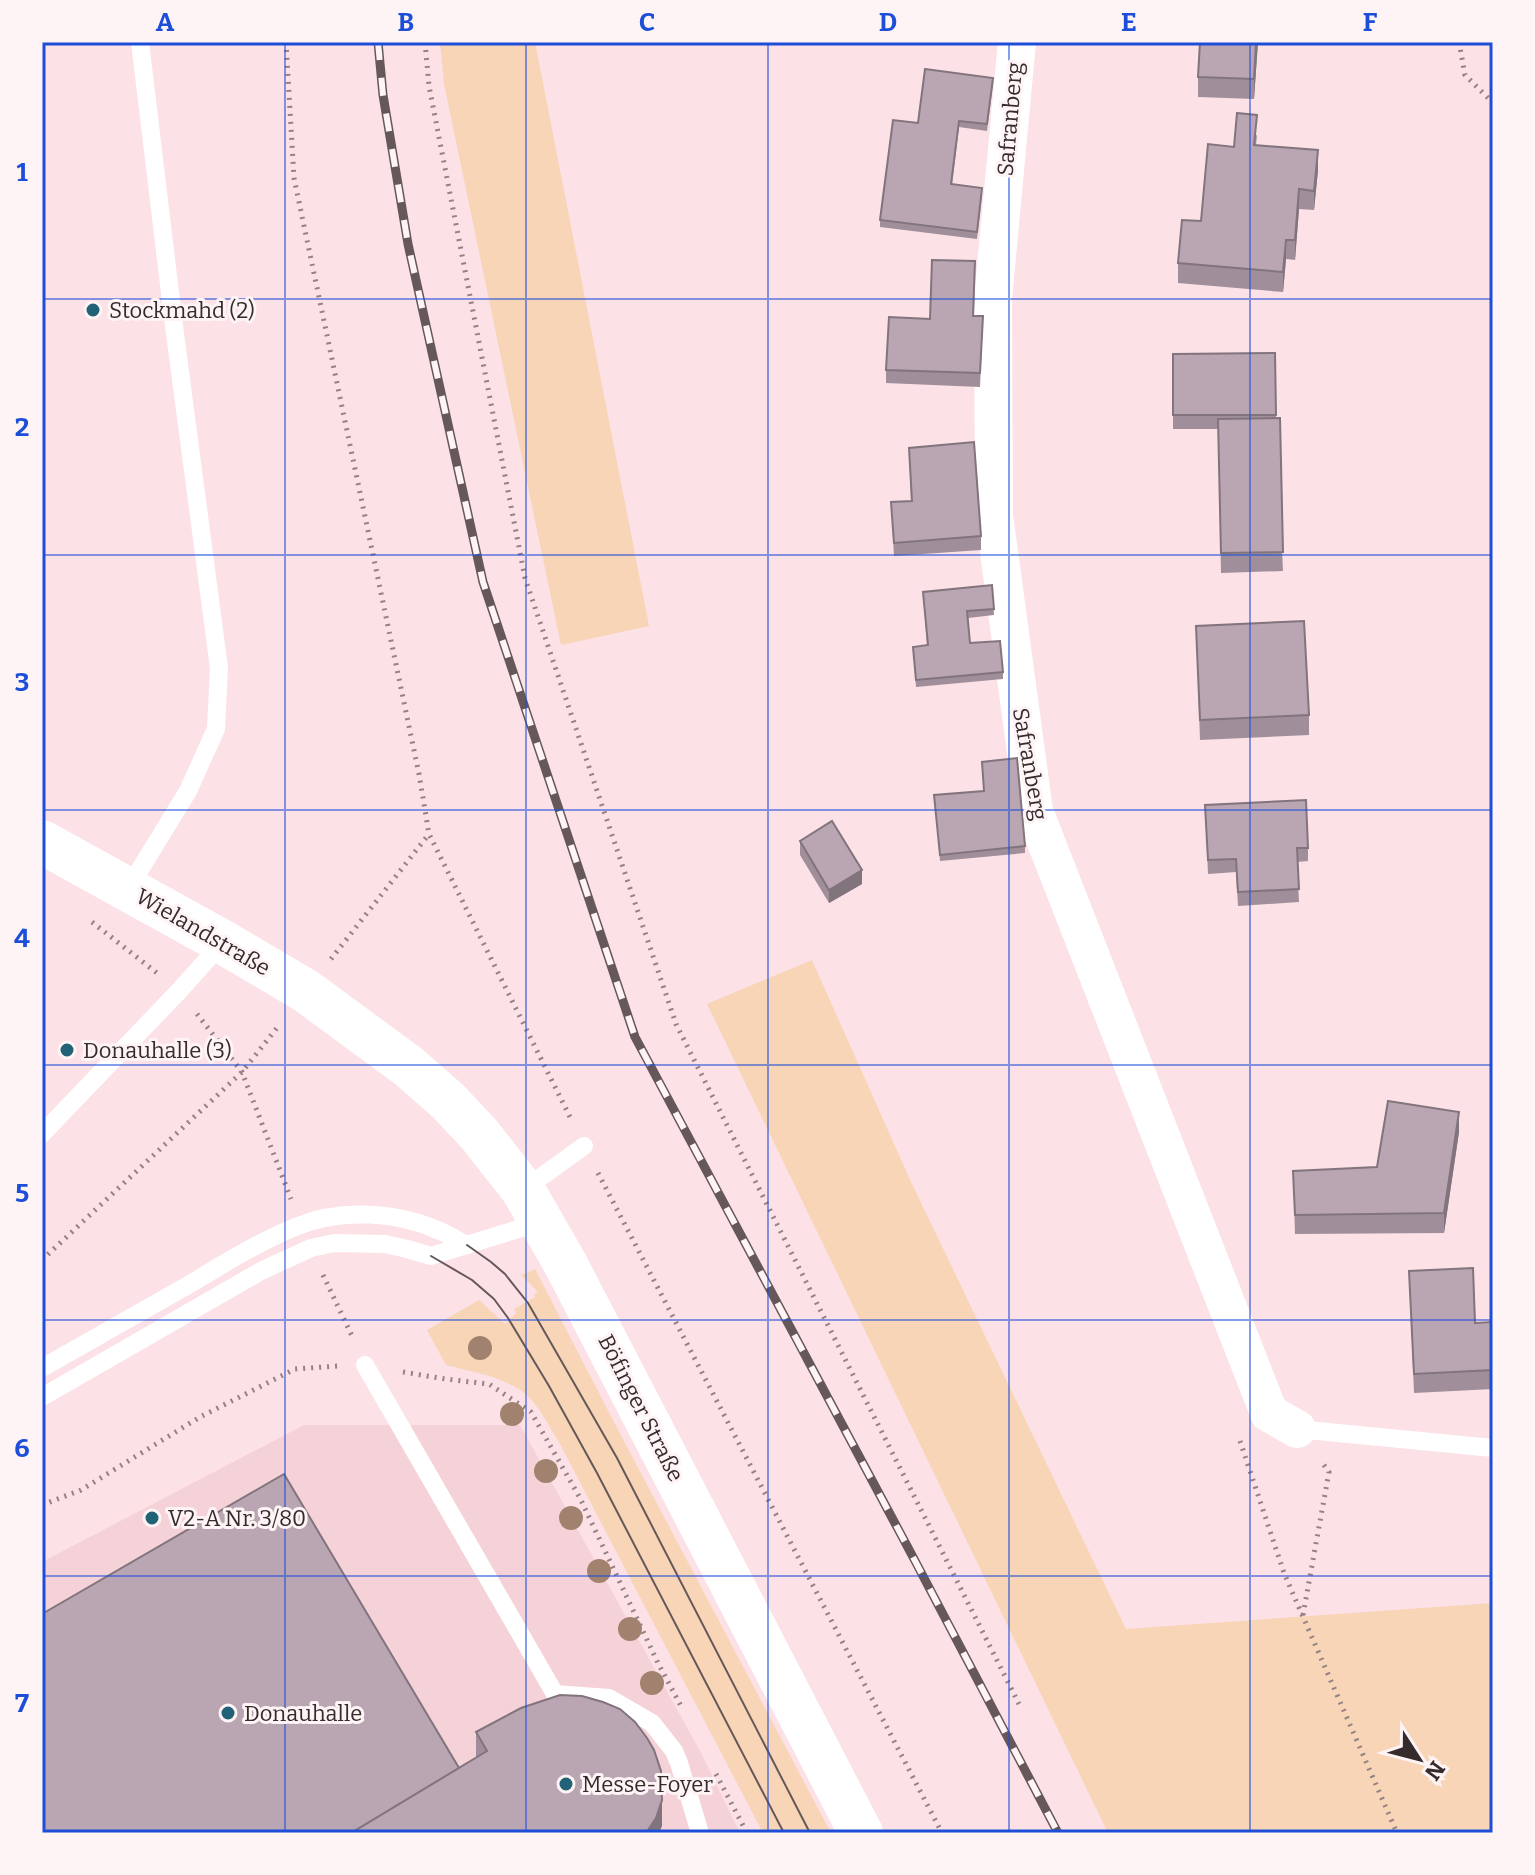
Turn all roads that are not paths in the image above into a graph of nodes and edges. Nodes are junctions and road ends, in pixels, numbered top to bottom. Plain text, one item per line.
1 (140, 42) edge
2 (1017, 42) edge
3 (42, 842) edge
4 (128, 889) junction
5 (223, 942) junction
6 (360, 1030) joint
7 (42, 1134) edge
8 (584, 1146) road end
9 (533, 1206) junction
10 (467, 1245) junction
11 (365, 1365) road end
12 (42, 1368) edge
13 (42, 1397) edge
14 (1297, 1429) joint
15 (1493, 1448) edge
16 (700, 1833) edge
17 (861, 1833) edge

1 - 4 lane
2 - 14 street, Safranberg
3 - 4 street, Wielandstraße
4 - 5 street, Wielandstraße
5 - 6 street, Wielandstraße
5 - 7 lane
6 - 9 street, Böfinger Straße
8 - 9 lane
9 - 10 lane
9 - 17 street, Böfinger Straße
10 - 12 lane
10 - 13 lane
11 - 16 lane
14 - 15 lane

